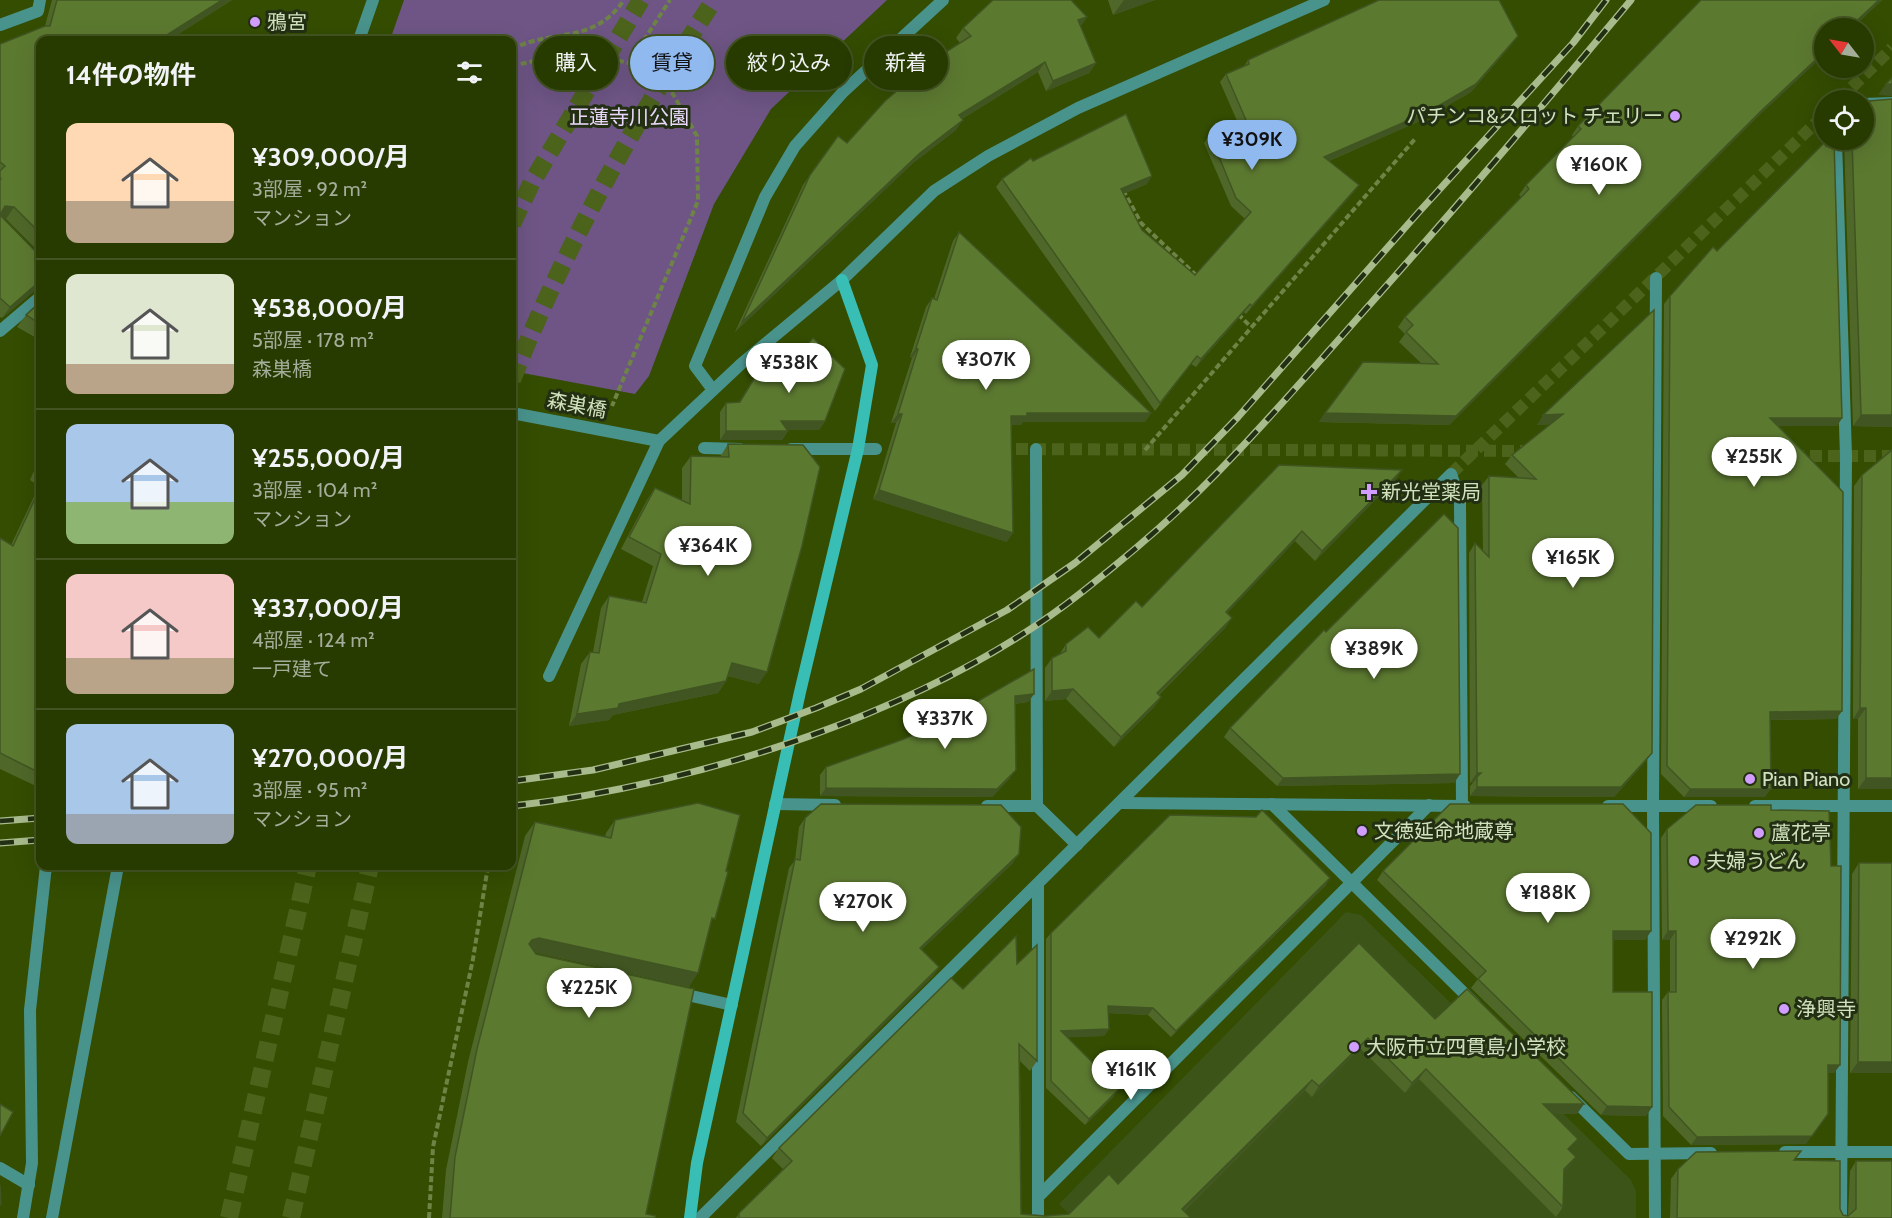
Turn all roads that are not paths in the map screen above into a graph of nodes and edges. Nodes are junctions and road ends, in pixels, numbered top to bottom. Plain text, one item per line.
1 (40, 0) edge
2 (373, 0) edge
3 (942, 0) edge
4 (1324, 0) edge
5 (0, 25) edge
6 (360, 36) edge
7 (1892, 103) edge
8 (1874, 104) edge
9 (1836, 150) edge
10 (1656, 278) dead end
11 (842, 280) junction
12 (36, 300) edge
13 (0, 331) edge
14 (713, 390) junction
15 (516, 414) edge
16 (659, 441) junction
17 (704, 448) dead end
18 (750, 449) edge
19 (773, 449) edge
20 (858, 449) junction
21 (876, 449) dead end
22 (1036, 449) dead end
23 (549, 676) dead end
24 (1120, 803) junction
25 (775, 804) junction
26 (1272, 804) junction
27 (846, 805) edge
28 (1429, 805) junction
29 (978, 806) edge
30 (1037, 806) junction
31 (1462, 806) junction
32 (1478, 806) edge
33 (1593, 806) edge
34 (1653, 806) junction
35 (1723, 806) edge
36 (1747, 806) edge
37 (1842, 806) junction
38 (1892, 806) edge
39 (1077, 845) junction
40 (46, 870) edge
41 (117, 870) edge
42 (1352, 883) junction
43 (1038, 884) junction
44 (664, 989) edge
45 (732, 1005) junction
46 (1486, 1014) edge
47 (1562, 1088) edge
48 (1727, 1152) edge
49 (1775, 1152) edge
50 (1841, 1152) junction
51 (1892, 1152) edge
52 (1655, 1153) junction
53 (0, 1168) edge
54 (28, 1185) junction
55 (1038, 1197) junction
56 (23, 1218) edge
57 (52, 1218) edge
58 (690, 1218) edge
59 (700, 1218) edge
60 (1038, 1218) edge
61 (1655, 1218) edge
62 (1841, 1218) edge

1 - 5 street
2 - 6 street
3 - 14 street
4 - 11 street
7 - 8 street
9 - 37 street
10 - 34 street
11 - 14 street
11 - 20 street
12 - 13 street
14 - 16 street
15 - 16 street, 森巣橋
16 - 23 street
17 - 18 street
19 - 20 street
20 - 21 street
20 - 25 street
22 - 30 street
24 - 26 street
24 - 31 street
24 - 39 street
25 - 27 street
25 - 45 street
26 - 28 street
26 - 42 street
28 - 31 street
28 - 42 street
29 - 30 street
30 - 39 street
31 - 32 street
33 - 34 street
34 - 35 street
34 - 52 street
36 - 37 street
37 - 38 street
37 - 50 street
39 - 43 street
40 - 54 street
41 - 57 street
42 - 46 street
42 - 55 street
43 - 55 street
43 - 59 street
44 - 45 street
45 - 58 street
47 - 52 street
48 - 52 street
49 - 50 street
50 - 51 street
50 - 62 street
52 - 61 street
53 - 54 street
54 - 56 street
55 - 60 street

